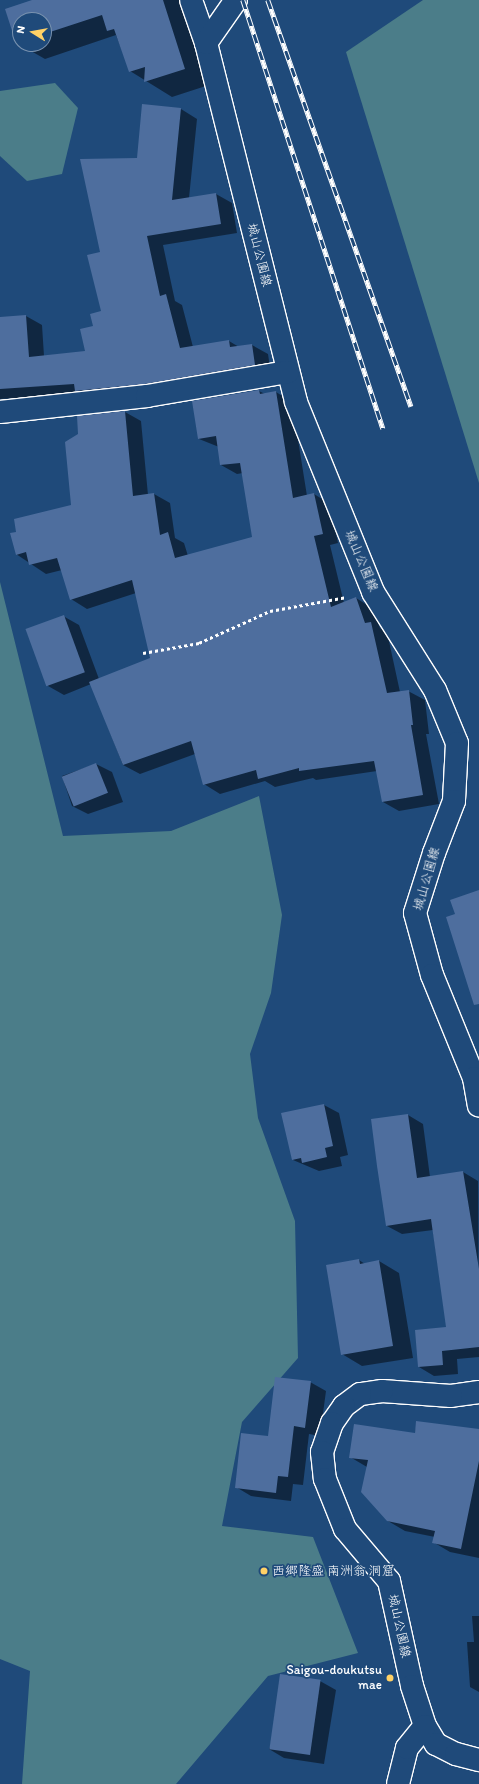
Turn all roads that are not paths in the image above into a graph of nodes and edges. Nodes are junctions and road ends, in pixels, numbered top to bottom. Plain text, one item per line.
1 (191, 0) edge
2 (236, 0) edge
3 (206, 43) junction
4 (288, 372) junction
5 (0, 412) edge
6 (479, 1106) edge
7 (479, 1392) edge
8 (425, 1726) junction
9 (479, 1760) edge
10 (398, 1784) edge

1 - 3 street, 城山公園線
2 - 3 street
3 - 4 street, 城山公園線
4 - 5 street
4 - 6 street, 城山公園線
7 - 8 street, 城山公園線
8 - 9 street, 城山公園線
8 - 10 street

